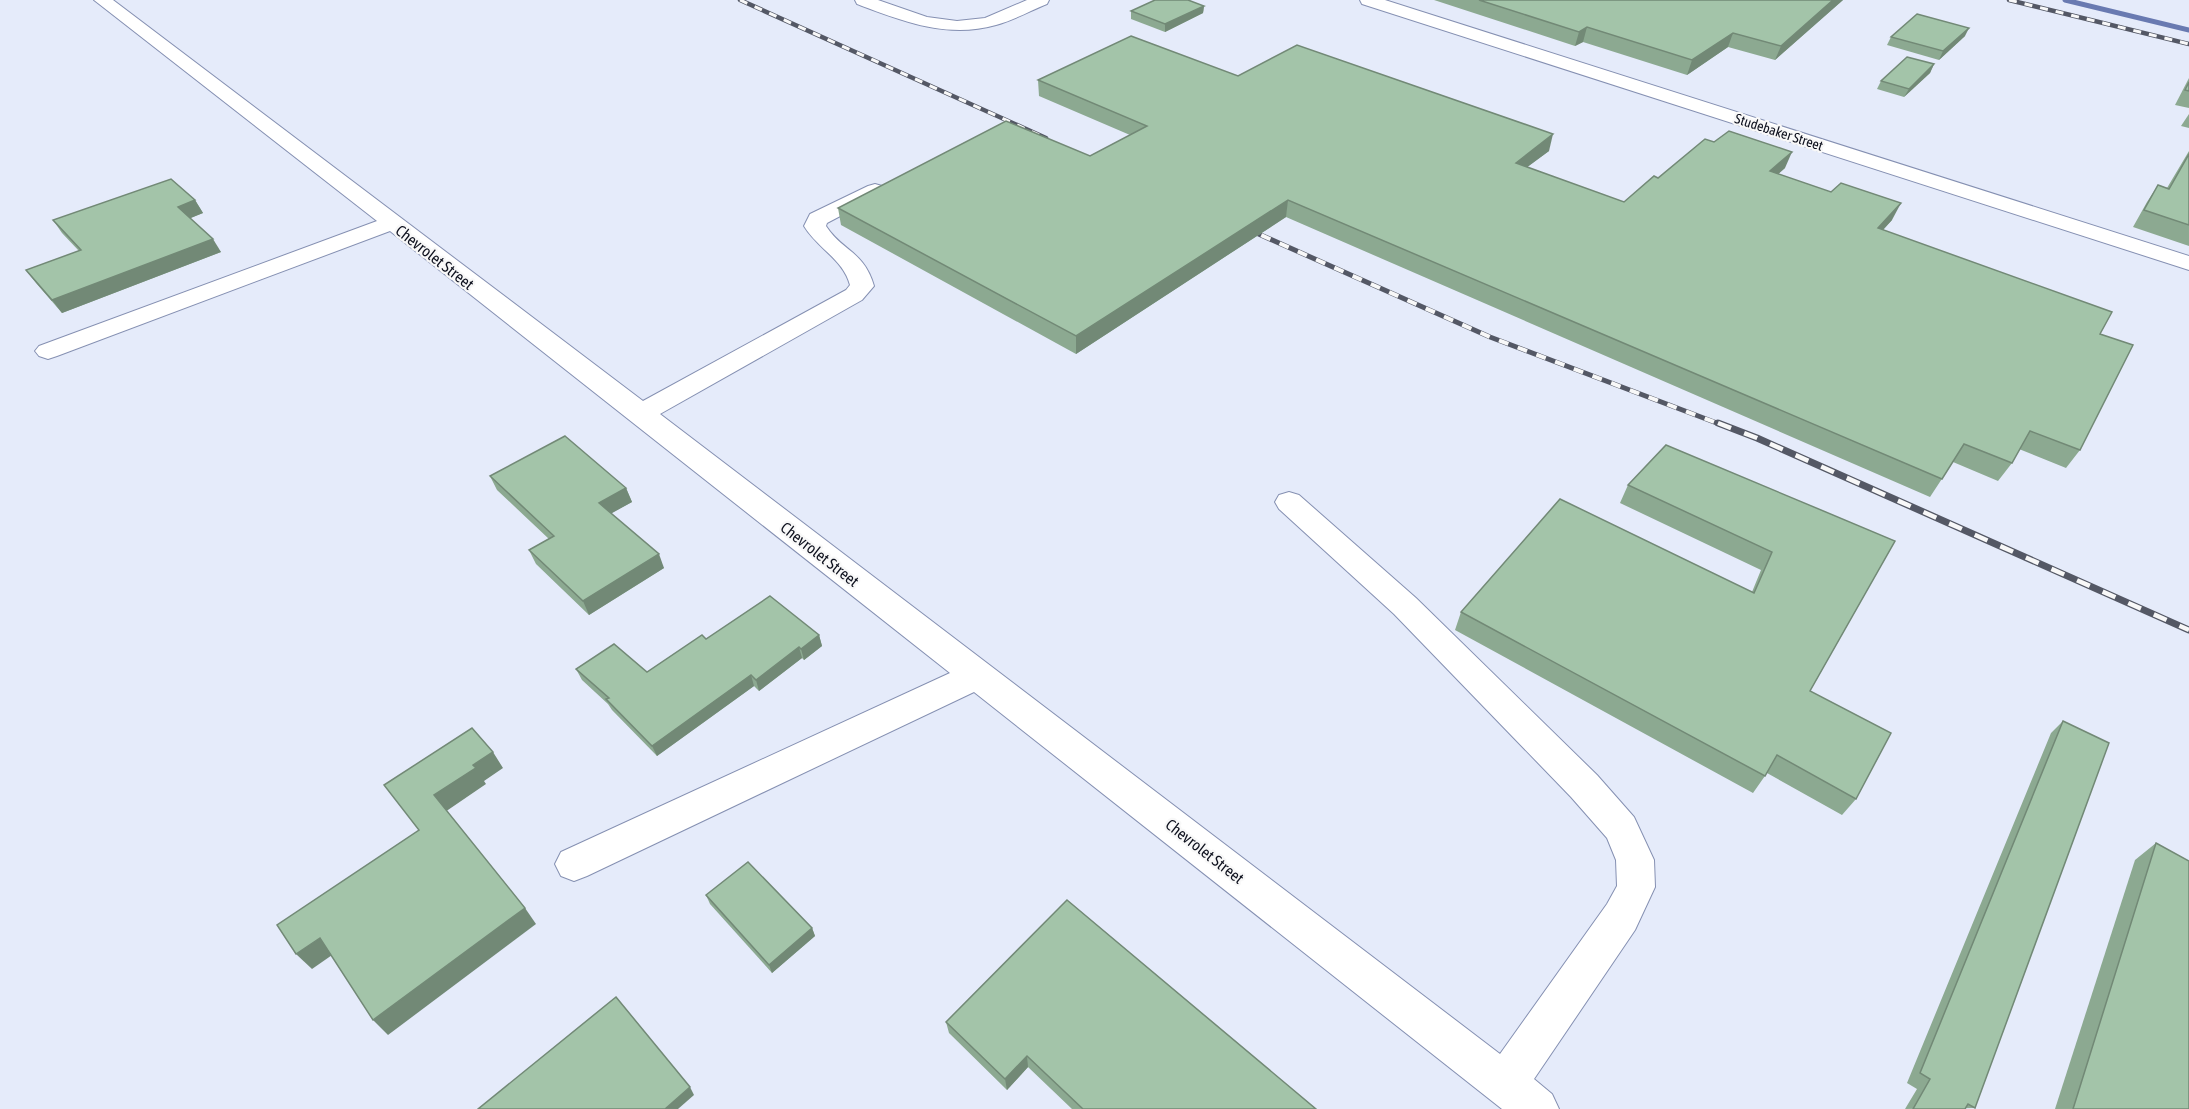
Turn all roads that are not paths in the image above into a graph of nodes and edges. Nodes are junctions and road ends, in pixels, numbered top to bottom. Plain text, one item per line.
1 (102, 0) edge
2 (863, 0) edge
3 (1041, 0) edge
4 (1368, 0) edge
5 (895, 181) edge
6 (392, 223) junction
7 (2189, 263) edge
8 (48, 351) dead end
9 (639, 415) junction
10 (1289, 502) dead end
11 (978, 675) junction
12 (574, 864) dead end
13 (1505, 1084) junction
14 (1537, 1109) edge

1 - 6 lane, Chevrolet Street
2 - 3 lane
4 - 7 lane, Studebaker Street
5 - 9 lane
6 - 8 lane
6 - 9 lane, Chevrolet Street
9 - 11 lane, Chevrolet Street
10 - 13 lane
11 - 12 lane
11 - 13 lane, Chevrolet Street
13 - 14 lane, Chevrolet Street

